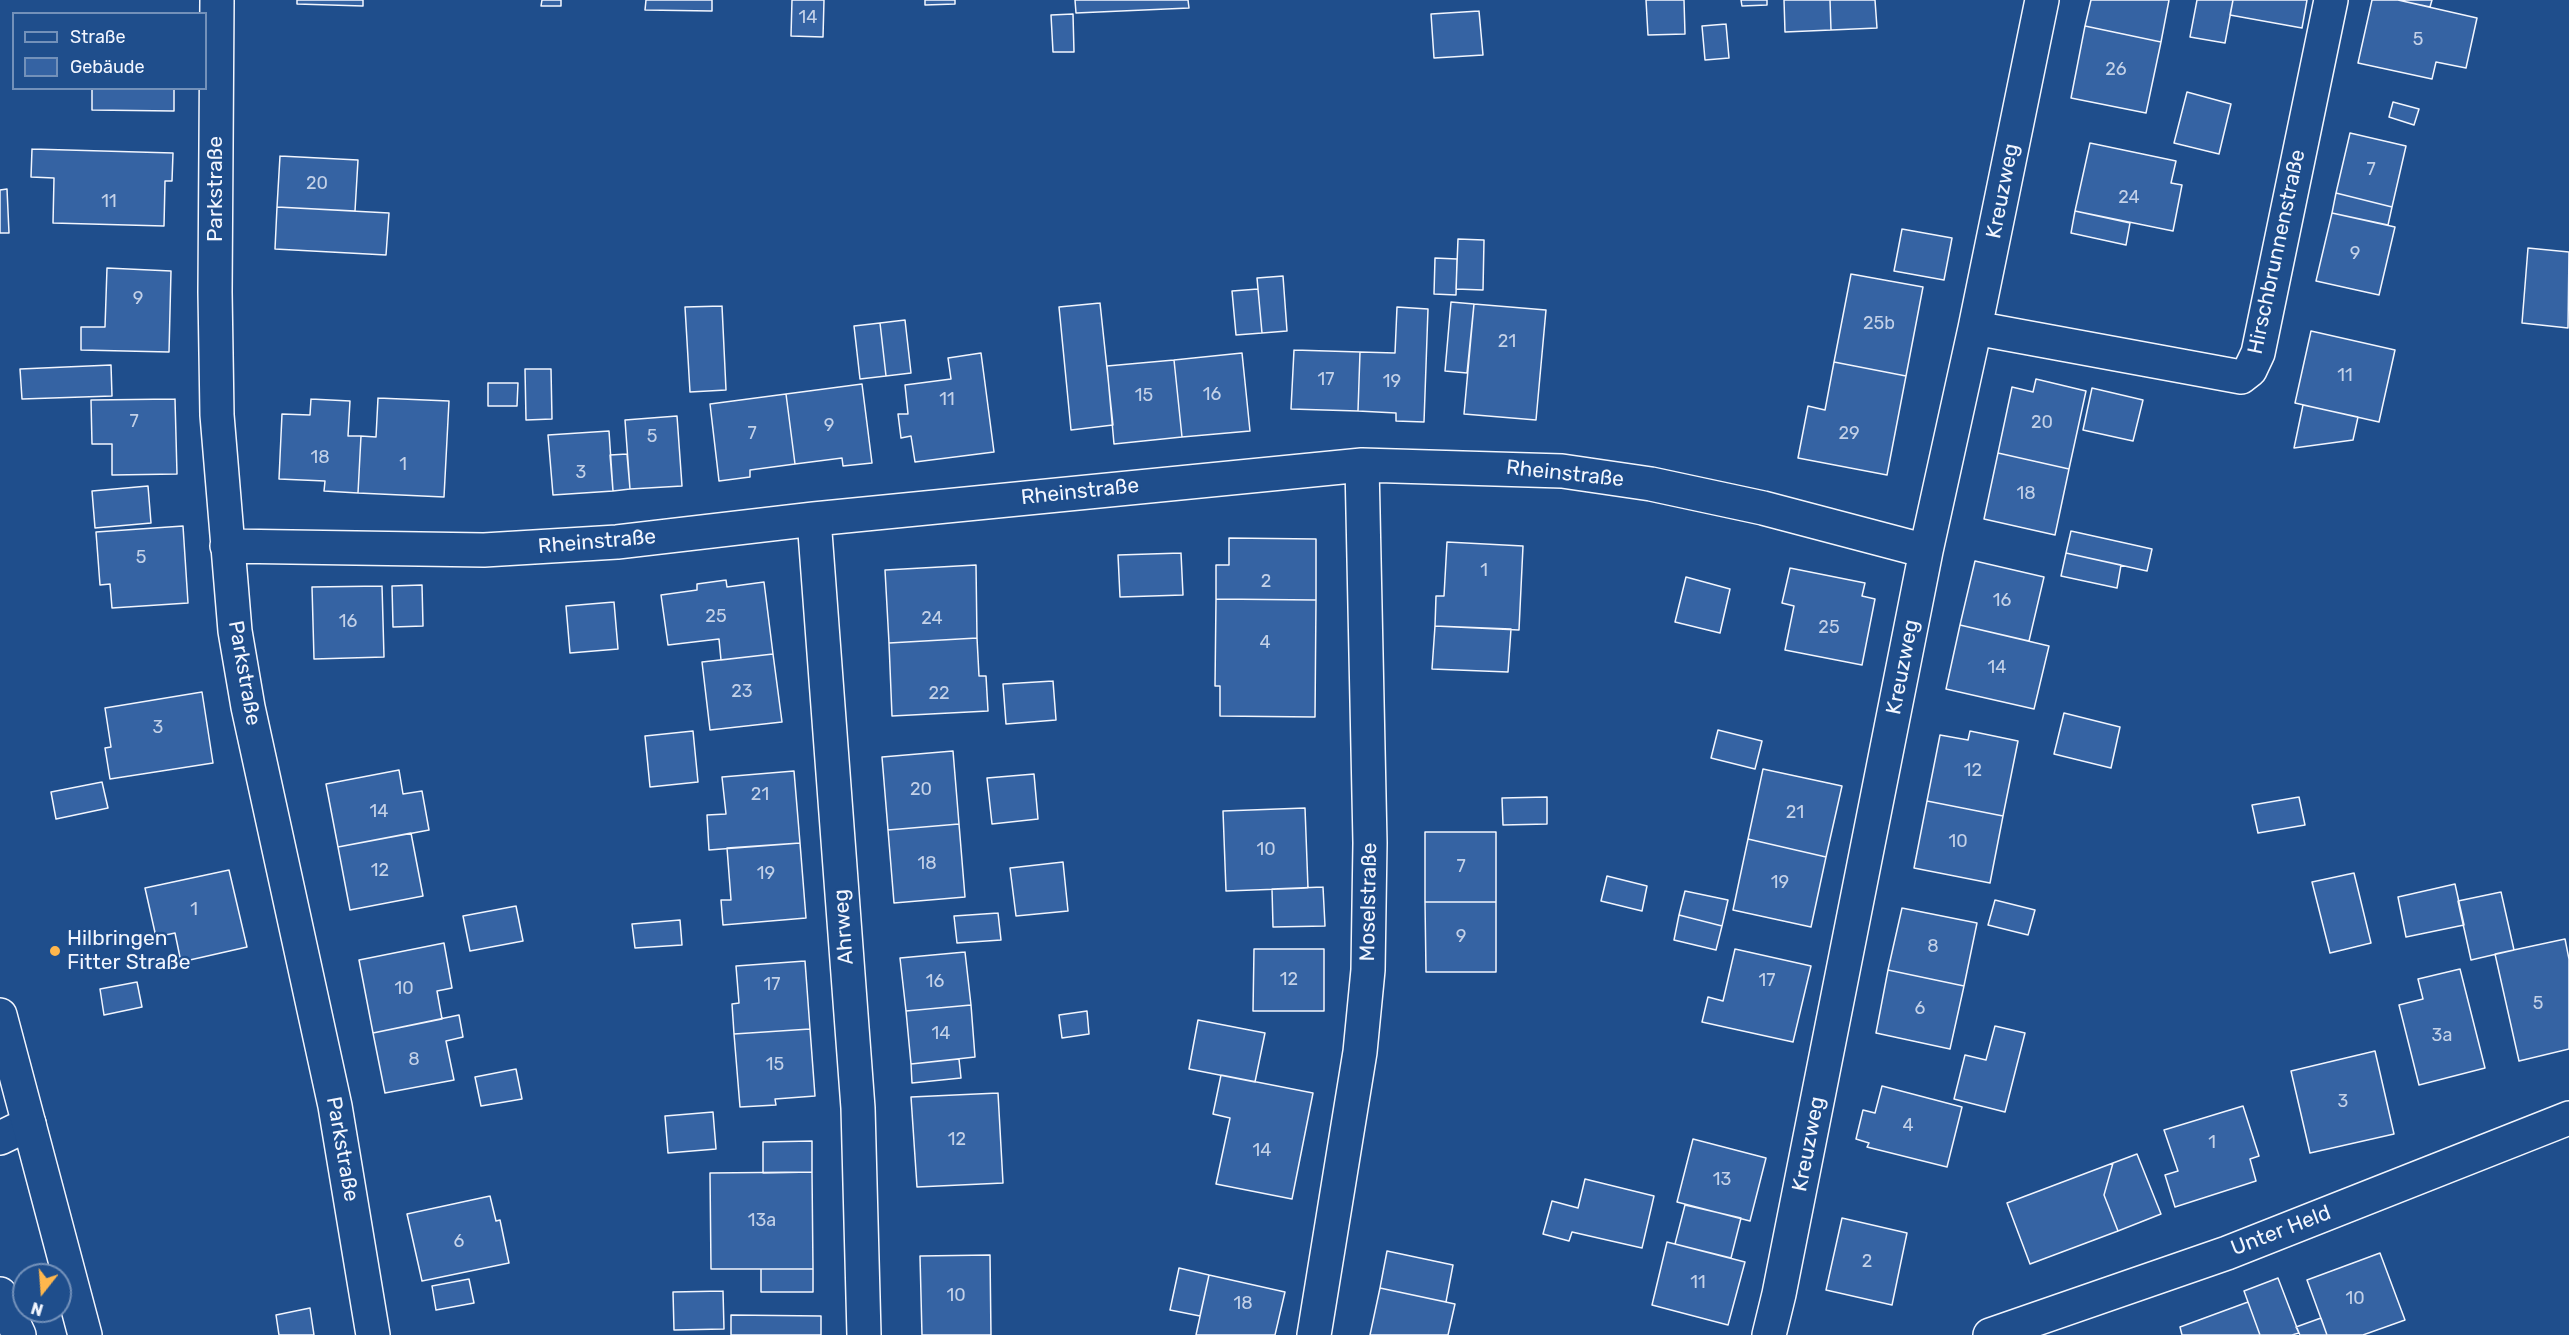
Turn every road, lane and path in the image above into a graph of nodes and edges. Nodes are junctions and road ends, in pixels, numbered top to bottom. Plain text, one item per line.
1 (217, 0) edge
2 (2042, 0) edge
3 (2331, 0) edge
4 (1975, 328) junction
5 (1362, 465) junction
6 (814, 519) junction
7 (227, 546) junction
8 (1926, 551) junction
9 (0, 1015) edge
10 (2569, 1118) edge
11 (29, 1124) junction
12 (0, 1138) edge
13 (0, 1294) edge
14 (19, 1335) edge
15 (85, 1335) edge
16 (373, 1335) edge
17 (864, 1335) edge
18 (1314, 1335) edge
19 (1769, 1335) edge
20 (1990, 1335) edge

1 - 7 street, Parkstraße
2 - 4 street, Kreuzweg
3 - 4 street, Hirschbrunnenstraße
4 - 8 street, Kreuzweg
5 - 6 street, Rheinstraße
5 - 8 street, Rheinstraße
5 - 18 street, Moselstraße
6 - 7 street, Rheinstraße
6 - 17 street, Ahrweg
7 - 16 street, Parkstraße
8 - 19 street, Kreuzweg
9 - 11 street
10 - 20 street, Unter Held
11 - 12 street
11 - 15 street
13 - 14 street

